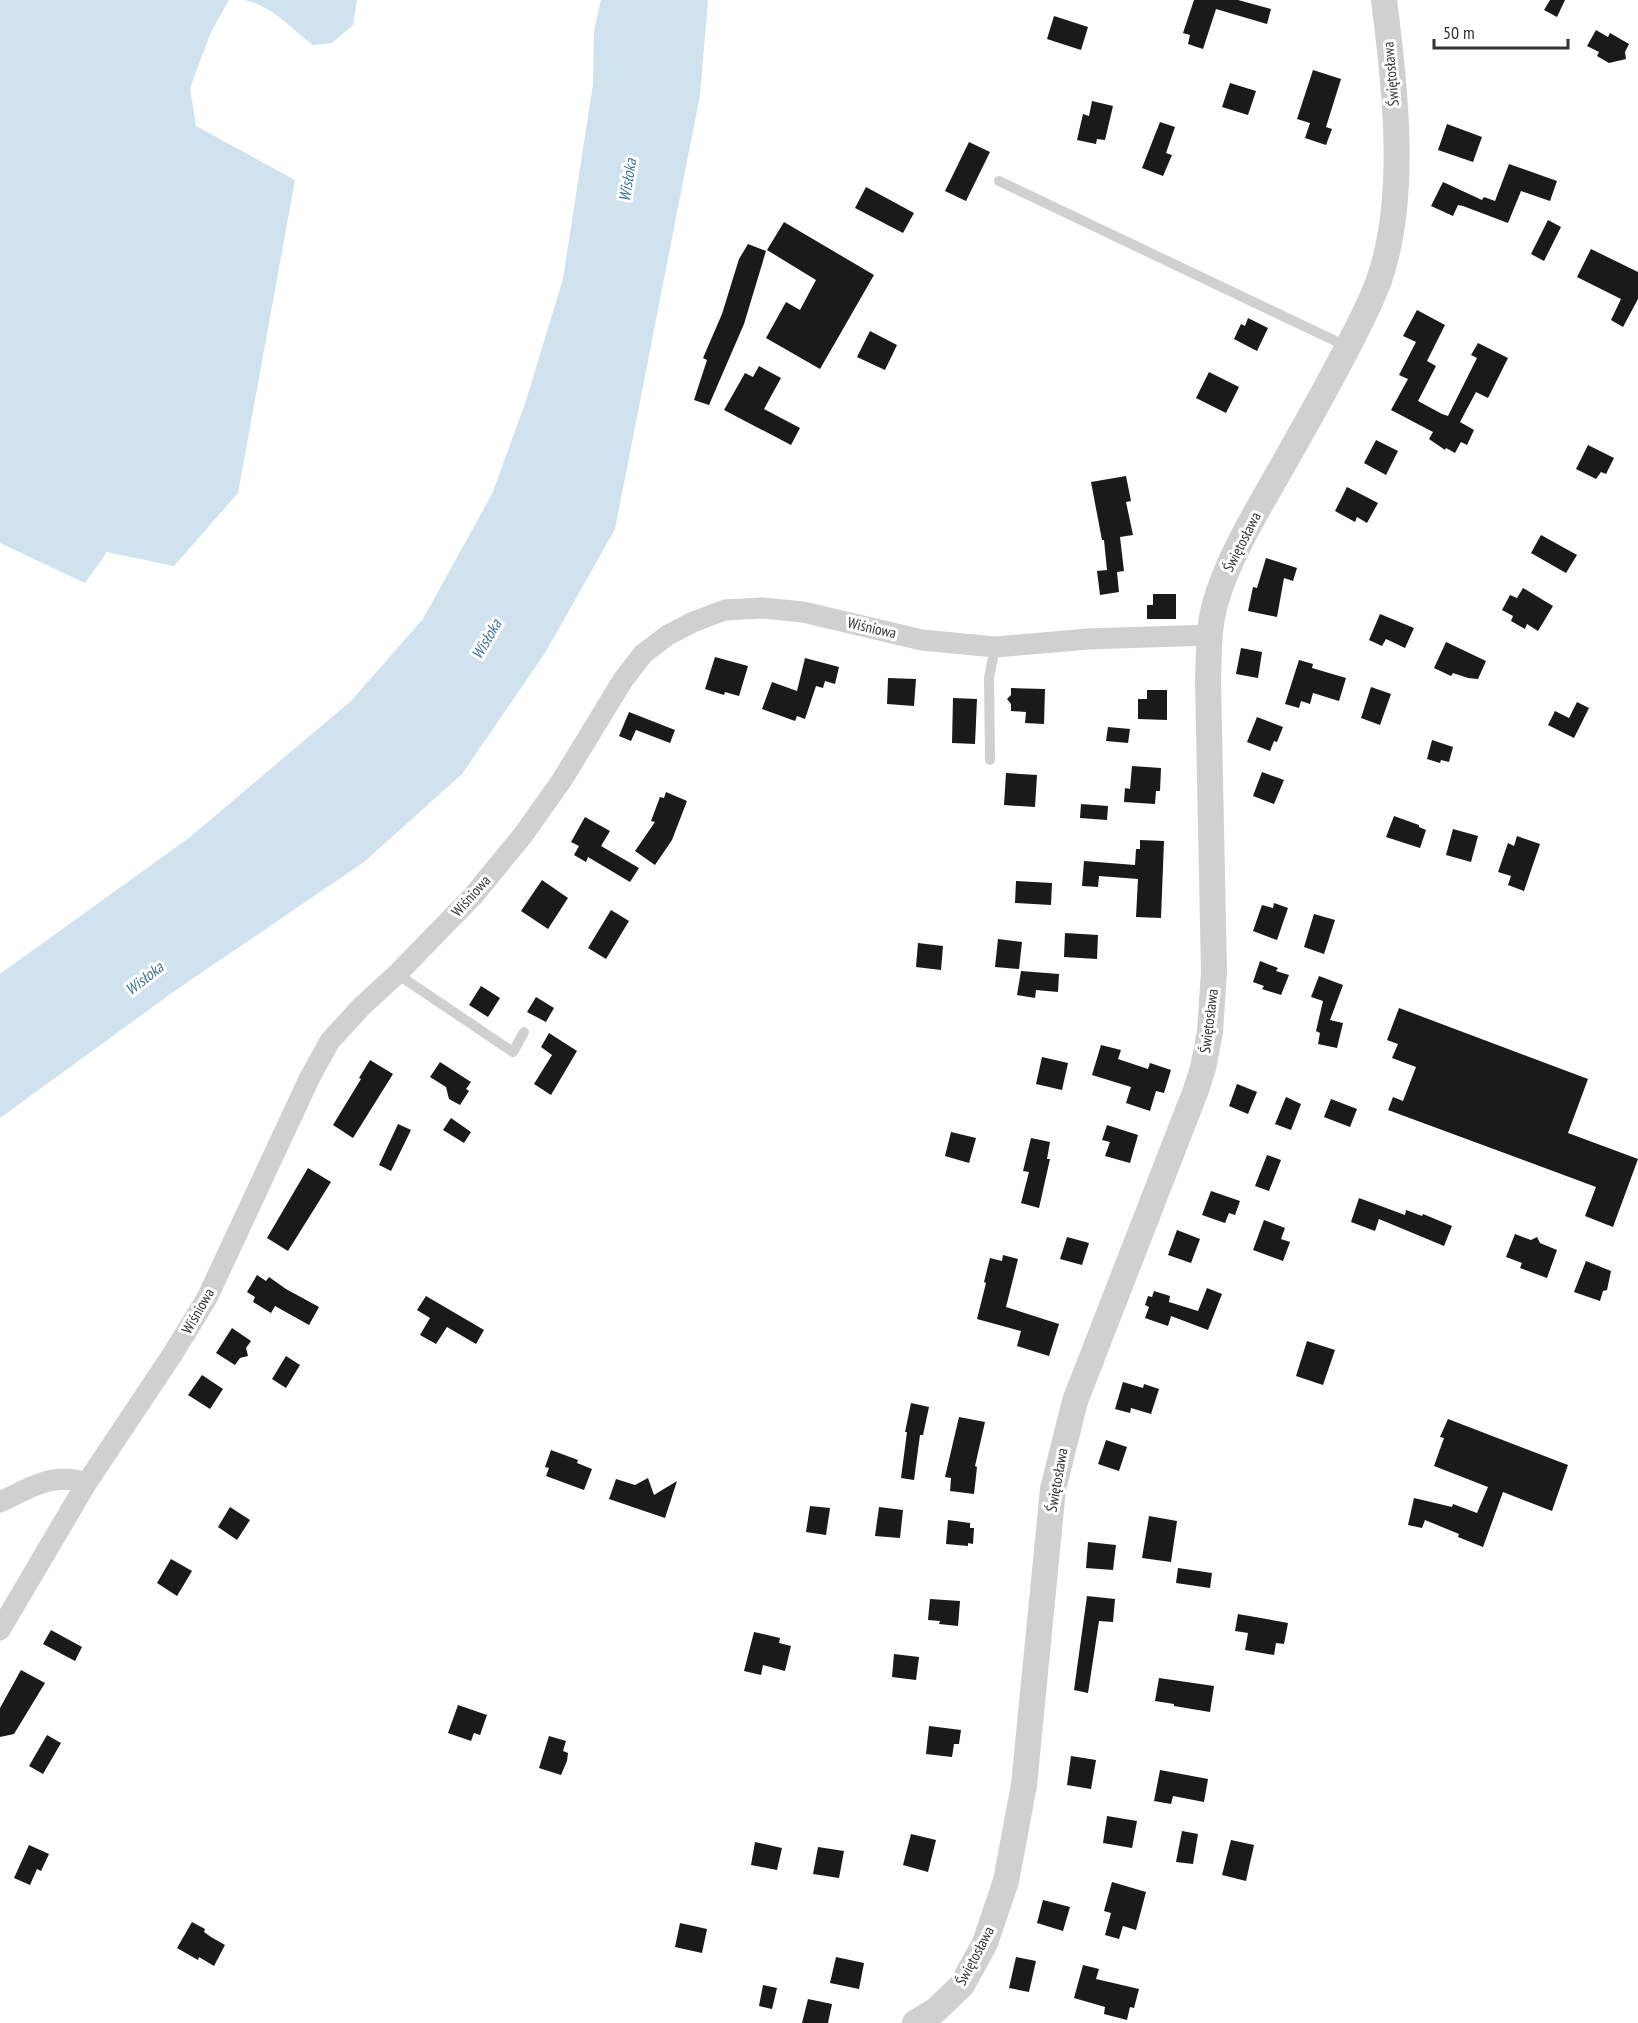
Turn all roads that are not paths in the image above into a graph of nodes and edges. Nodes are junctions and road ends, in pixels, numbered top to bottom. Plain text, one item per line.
1 (1384, 0) edge
2 (999, 181) dead end
3 (1348, 347) junction
4 (1209, 635) junction
5 (995, 647) junction
6 (990, 760) dead end
7 (397, 974) junction
8 (524, 1032) dead end
9 (86, 1484) junction
10 (0, 1502) edge
11 (0, 1630) edge
12 (915, 2023) edge

1 - 3 street, Świętosława
2 - 3 lane
3 - 4 street, Świętosława
4 - 5 street, Wiśniowa
4 - 12 street, Świętosława
5 - 6 lane
5 - 7 street, Wiśniowa
7 - 8 lane
7 - 9 street, Wiśniowa
9 - 10 street
9 - 11 street, Wiśniowa

